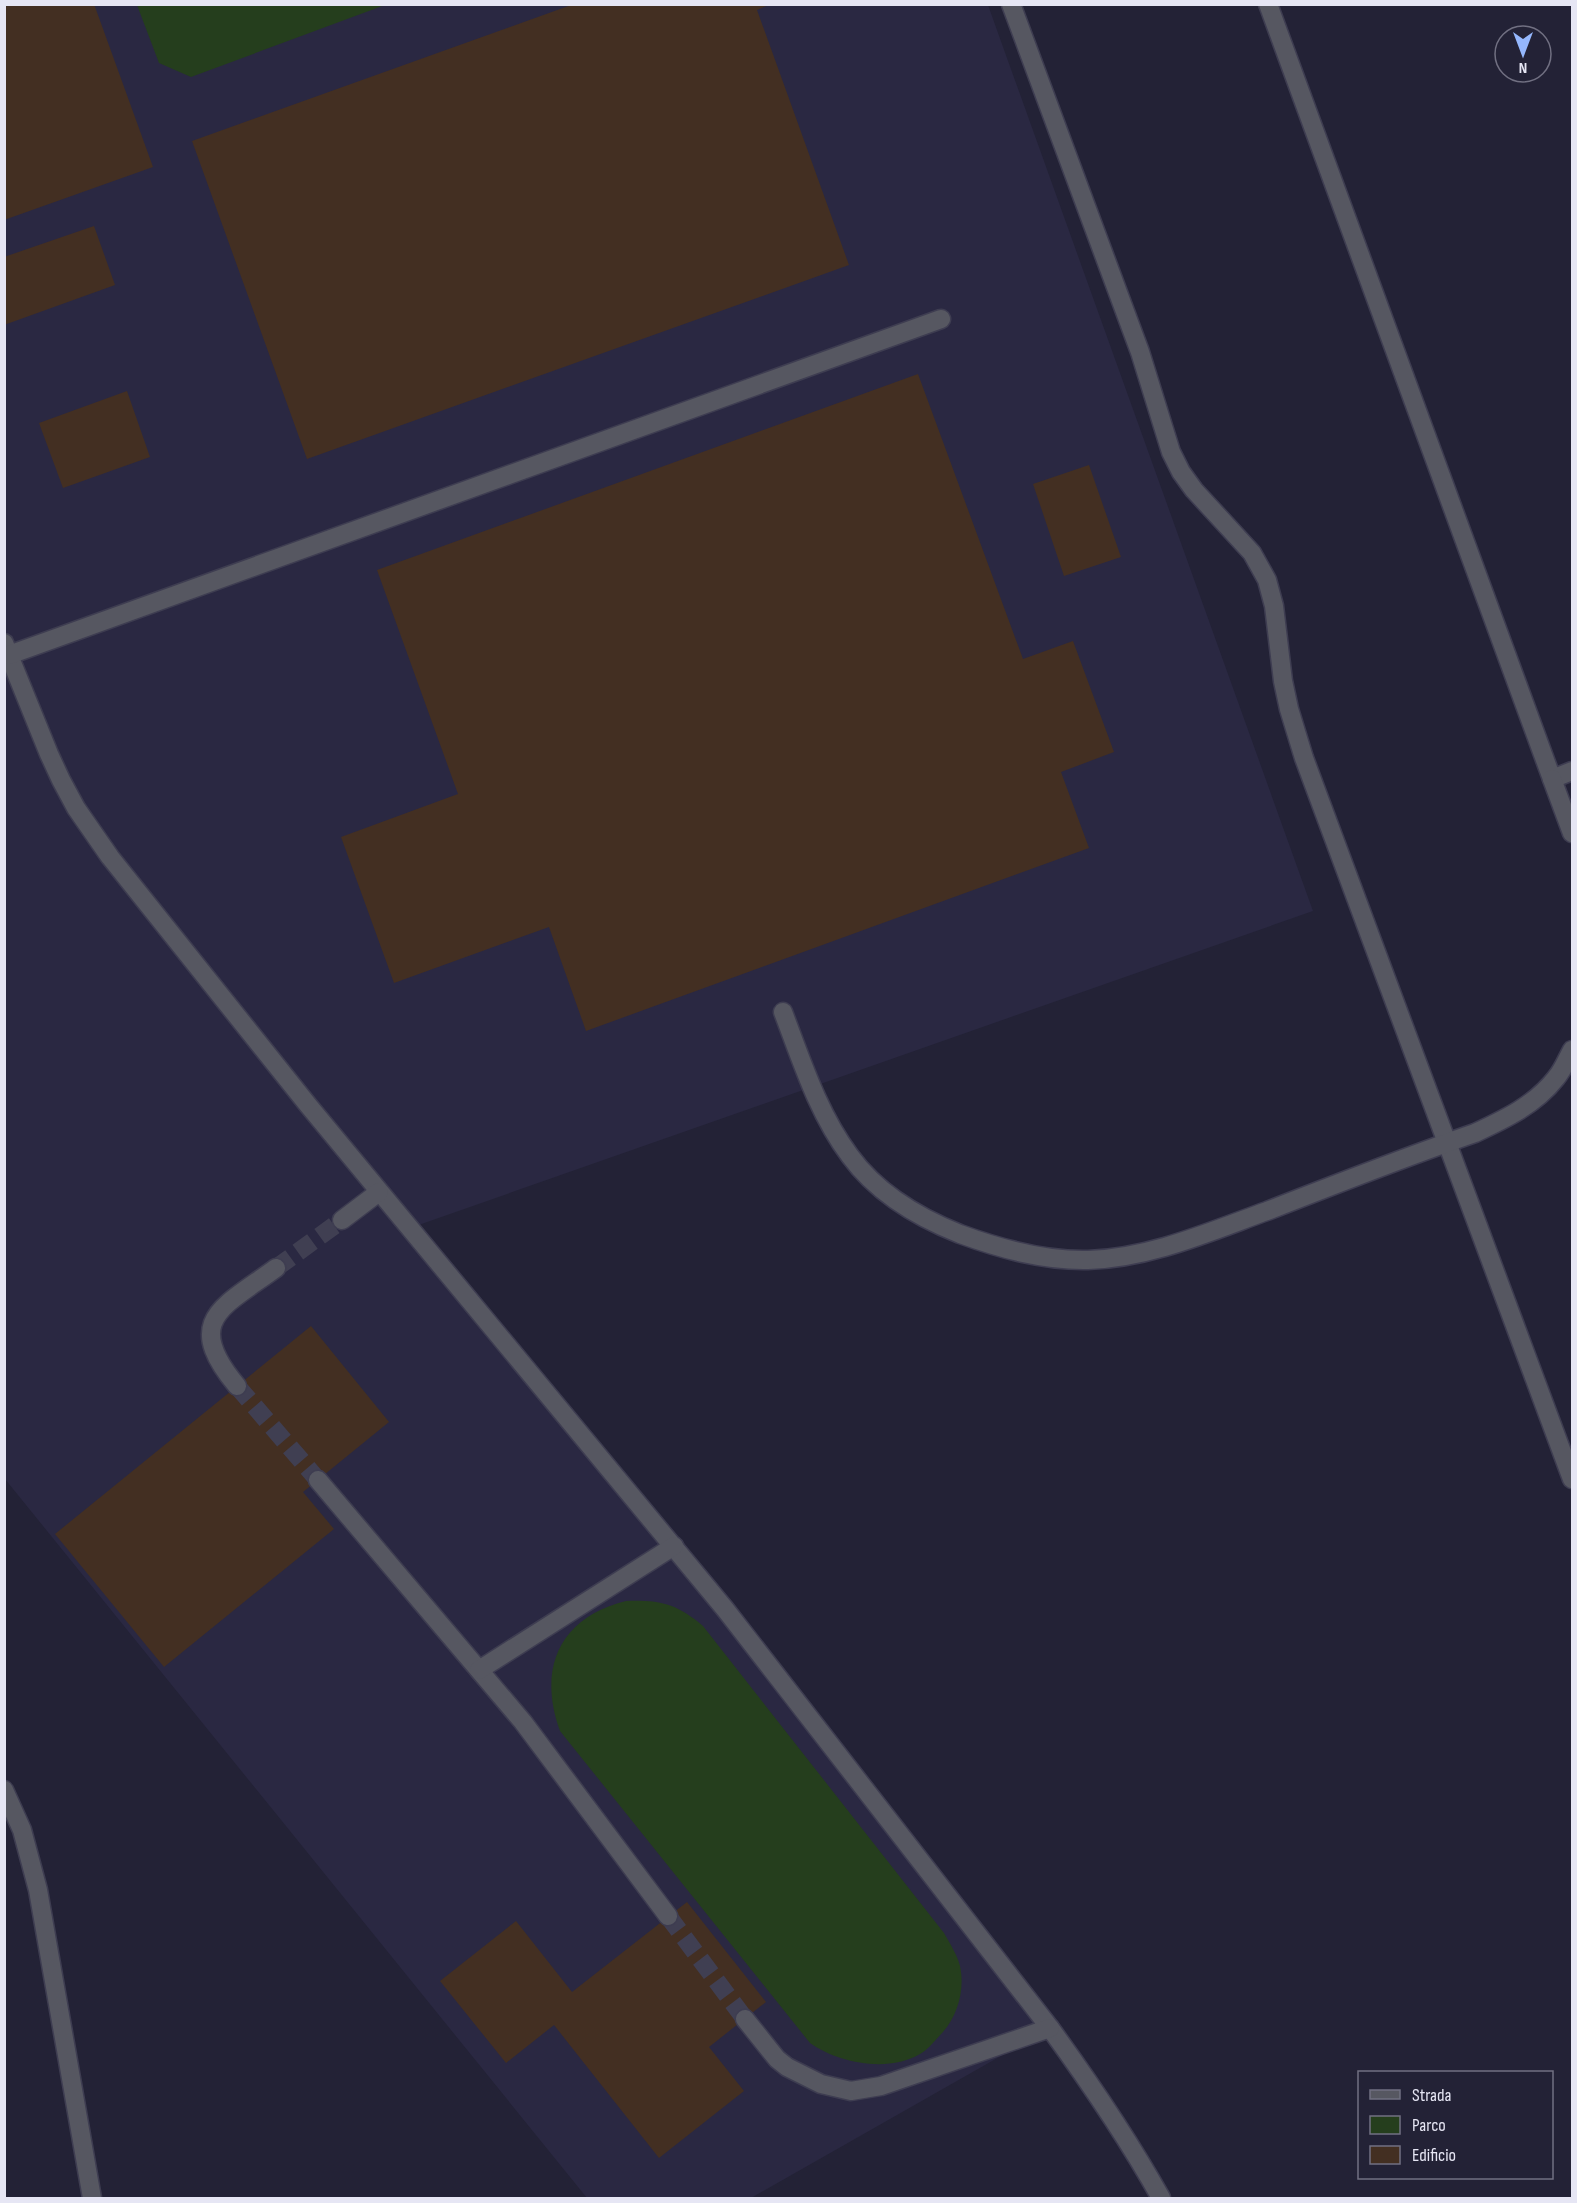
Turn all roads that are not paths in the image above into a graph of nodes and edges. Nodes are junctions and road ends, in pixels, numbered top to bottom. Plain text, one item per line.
1 (1011, 4) edge
2 (1268, 4) edge
3 (940, 320) dead end
4 (7, 649) edge
5 (1572, 771) edge
6 (1552, 779) junction
7 (1572, 833) edge
8 (783, 1012) dead end
9 (1572, 1050) edge
10 (1447, 1142) junction
11 (379, 1191) junction
12 (342, 1220) tunnel mouth
13 (276, 1268) tunnel mouth
14 (237, 1386) tunnel mouth
15 (1572, 1479) edge
16 (318, 1480) tunnel mouth
17 (674, 1546) junction
18 (479, 1670) junction
19 (4, 1790) edge
20 (668, 1916) tunnel mouth
21 (745, 2019) tunnel mouth
22 (1050, 2028) junction
23 (92, 2199) edge
24 (1161, 2199) edge

1 - 10 lane
2 - 6 lane
3 - 4 lane
4 - 11 lane
5 - 6 lane
6 - 7 lane
8 - 10 lane
9 - 10 lane
10 - 15 lane
11 - 12 lane
11 - 17 lane
13 - 14 lane
16 - 18 lane
17 - 18 lane
17 - 22 lane
18 - 20 lane
19 - 23 lane
21 - 22 lane
22 - 24 lane

